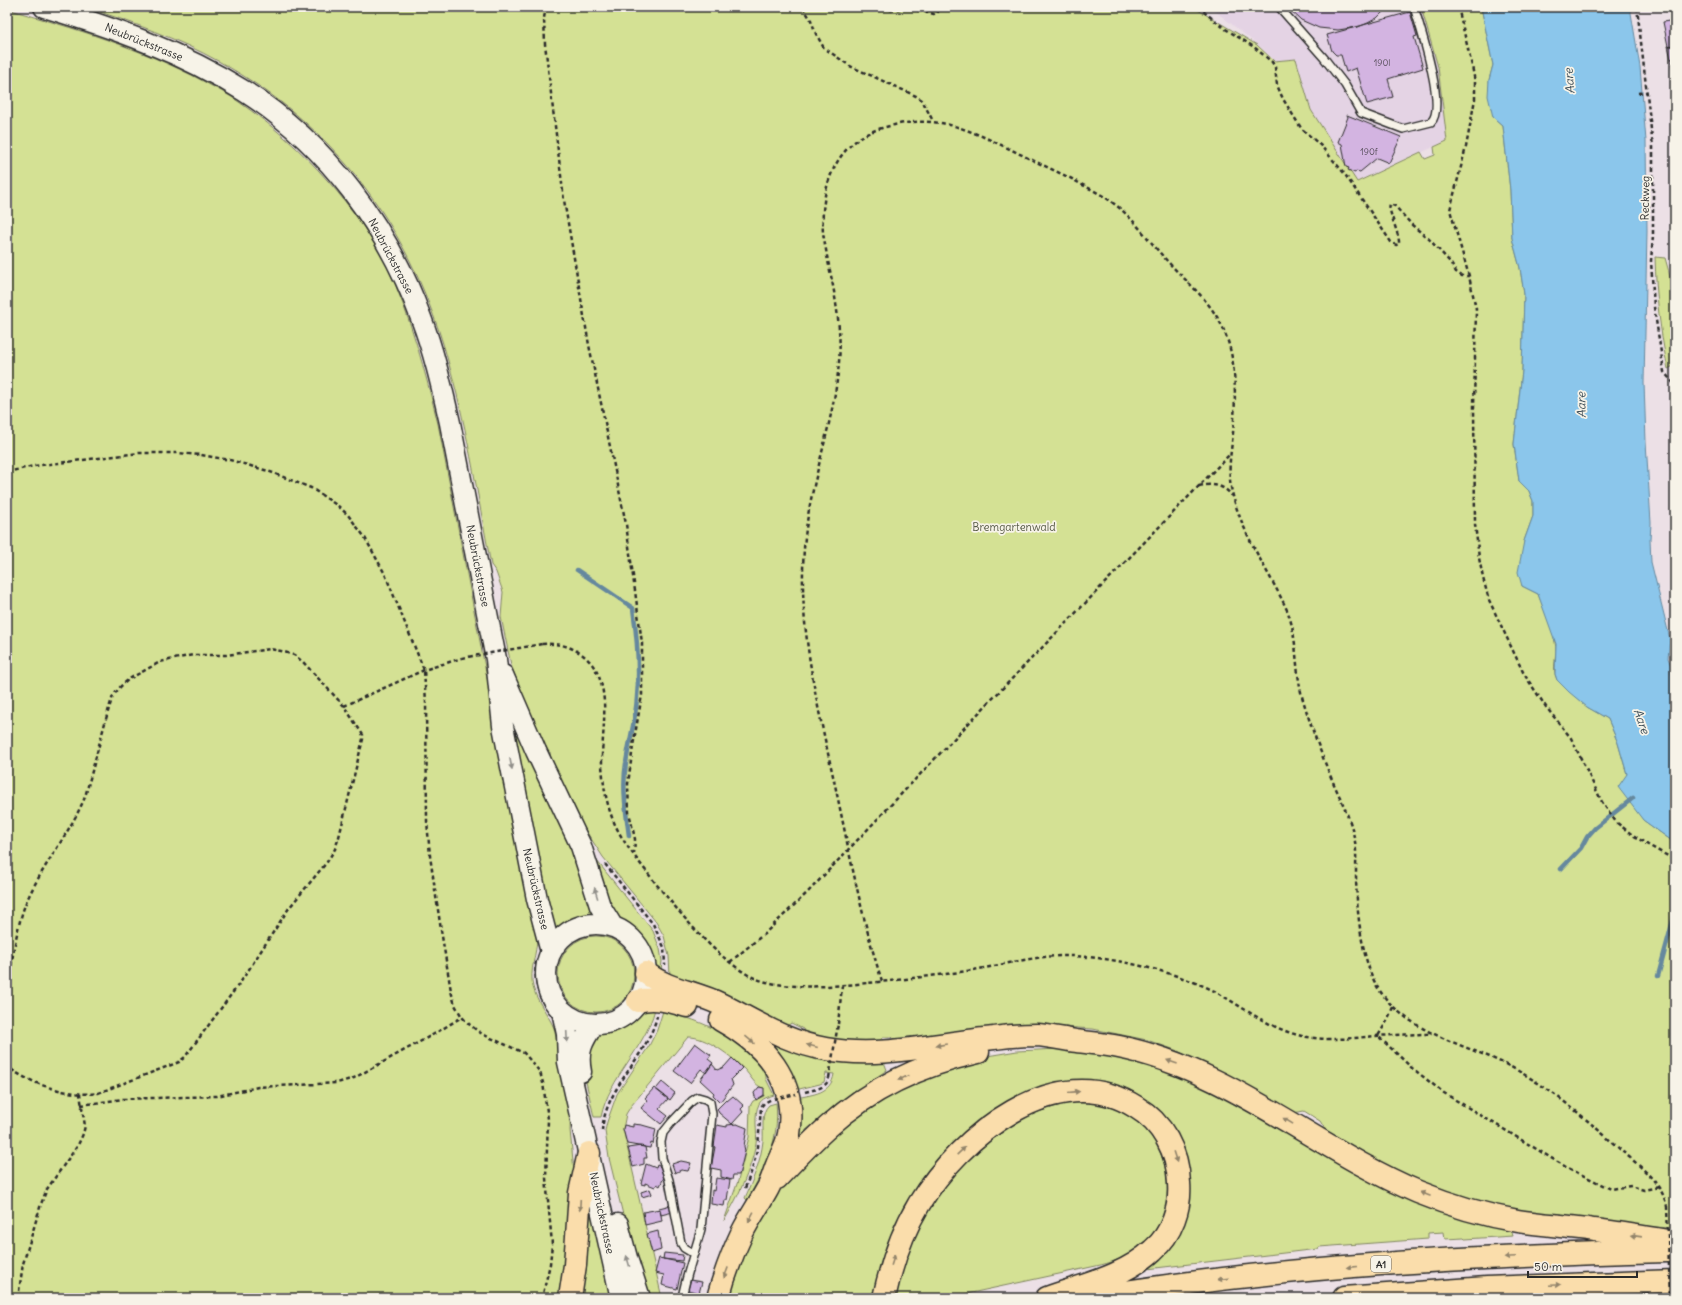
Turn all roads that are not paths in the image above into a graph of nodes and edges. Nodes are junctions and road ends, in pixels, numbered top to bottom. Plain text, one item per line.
1 (44, 7) edge
2 (1279, 7) edge
3 (1414, 7) edge
4 (496, 659) junction
5 (613, 927) junction
6 (544, 954) junction
7 (655, 970) junction
8 (638, 1001) junction
9 (554, 1011) junction
10 (594, 1024) junction
11 (1076, 1041) junction
12 (589, 1152) junction
13 (768, 1187) junction
14 (1675, 1242) edge
15 (1675, 1251) edge
16 (694, 1254) junction
17 (1675, 1281) edge
18 (570, 1298) edge
19 (621, 1298) edge
20 (640, 1298) edge
21 (682, 1298) edge
22 (718, 1298) edge
23 (884, 1298) edge
24 (1047, 1298) edge
25 (1088, 1298) edge
26 (1354, 1298) edge

1 - 4 main road, Neubrückstrasse
2 - 3 lane
5 -> 4 main road, Neubrückstrasse
4 -> 6 main road, Neubrückstrasse
5 - 6 main road
5 - 7 main road
6 - 9 main road
7 - 8 main road
11 -> 7 highway
8 - 10 main road
8 -> 13 highway
9 - 10 main road
9 -> 12 main road, Neubrückstrasse
20 -> 10 main road, Neubrückstrasse
11 -> 13 highway
14 -> 11 highway
12 -> 18 highway
12 - 19 main road, Neubrückstrasse
13 -> 22 highway
15 -> 25 highway, A1
16 - 16 lane
16 - 21 lane
26 -> 17 highway
23 -> 24 highway

